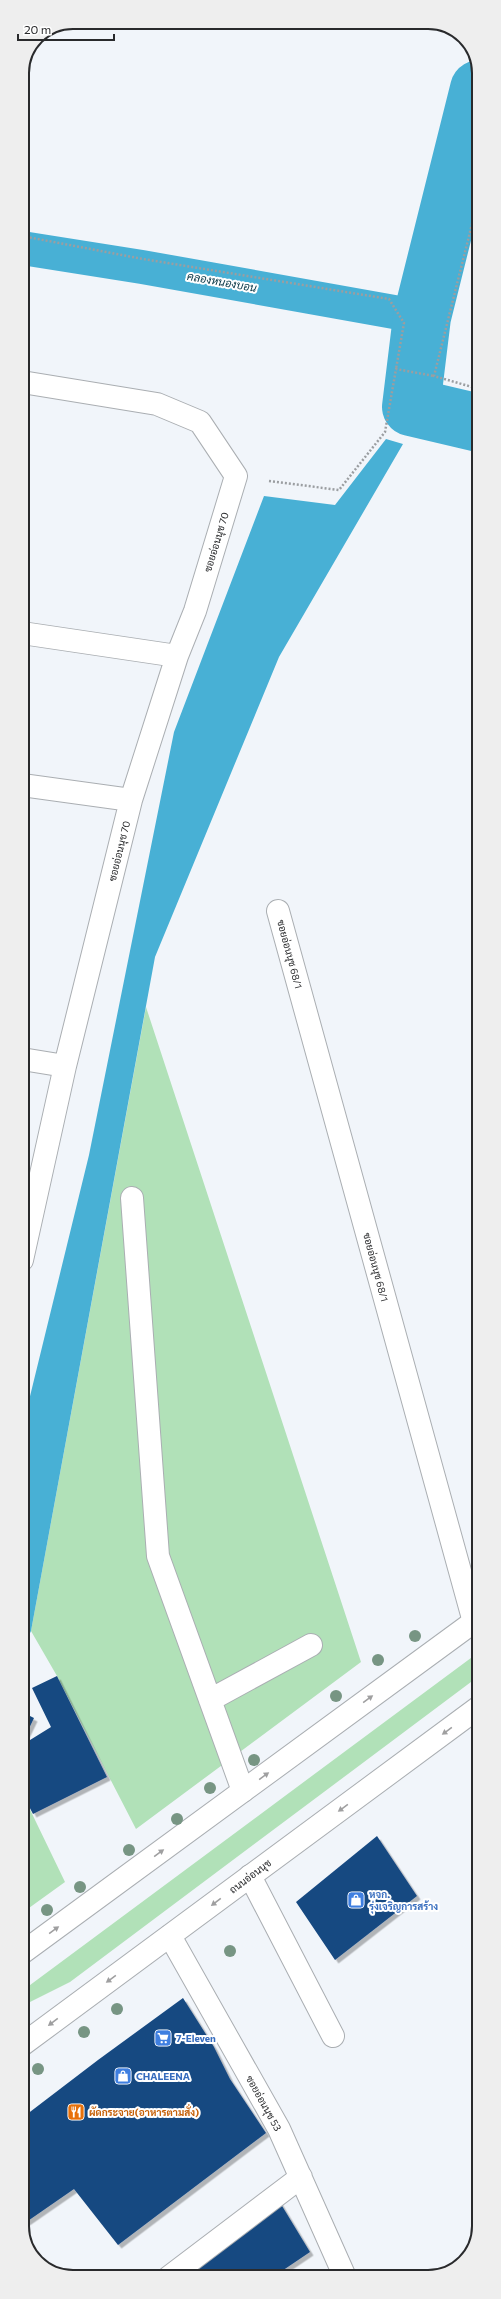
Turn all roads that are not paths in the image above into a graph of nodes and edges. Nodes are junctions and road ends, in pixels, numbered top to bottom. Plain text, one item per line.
1 (29, 383) edge
2 (29, 634) edge
3 (177, 656) junction
4 (29, 786) edge
5 (131, 800) junction
6 (278, 912) dead end
7 (29, 1060) edge
8 (64, 1066) junction
9 (132, 1198) dead end
10 (29, 1203) edge
11 (472, 1606) edge
12 (472, 1623) edge
13 (311, 1645) dead end
14 (210, 1700) junction
15 (472, 1713) edge
16 (243, 1791) junction
17 (250, 1876) junction
18 (170, 1936) junction
19 (29, 1948) edge
20 (333, 2036) dead end
21 (29, 2040) edge
22 (301, 2177) junction
23 (178, 2270) edge
24 (341, 2270) edge

1 - 3 street, ซอยอ่อนนุช 70
2 - 3 street
3 - 5 street, ซอยอ่อนนุช 70
4 - 5 street
5 - 8 street, ซอยอ่อนนุช 70
6 - 11 street, ซอยอ่อนนุช 68/1
7 - 8 street
8 - 10 street, ซอยอ่อนนุช 70
9 - 14 street
16 -> 12 street
13 - 14 street
14 - 16 street
15 -> 17 street, ถนนอ่อนนุช
19 -> 16 street
17 -> 18 street, ถนนอ่อนนุช
17 - 20 street
18 -> 21 street, ถนนอ่อนนุช
18 - 22 street, ซอยอ่อนนุช 53
22 - 23 street
22 - 24 street, ซอยอ่อนนุช 53

